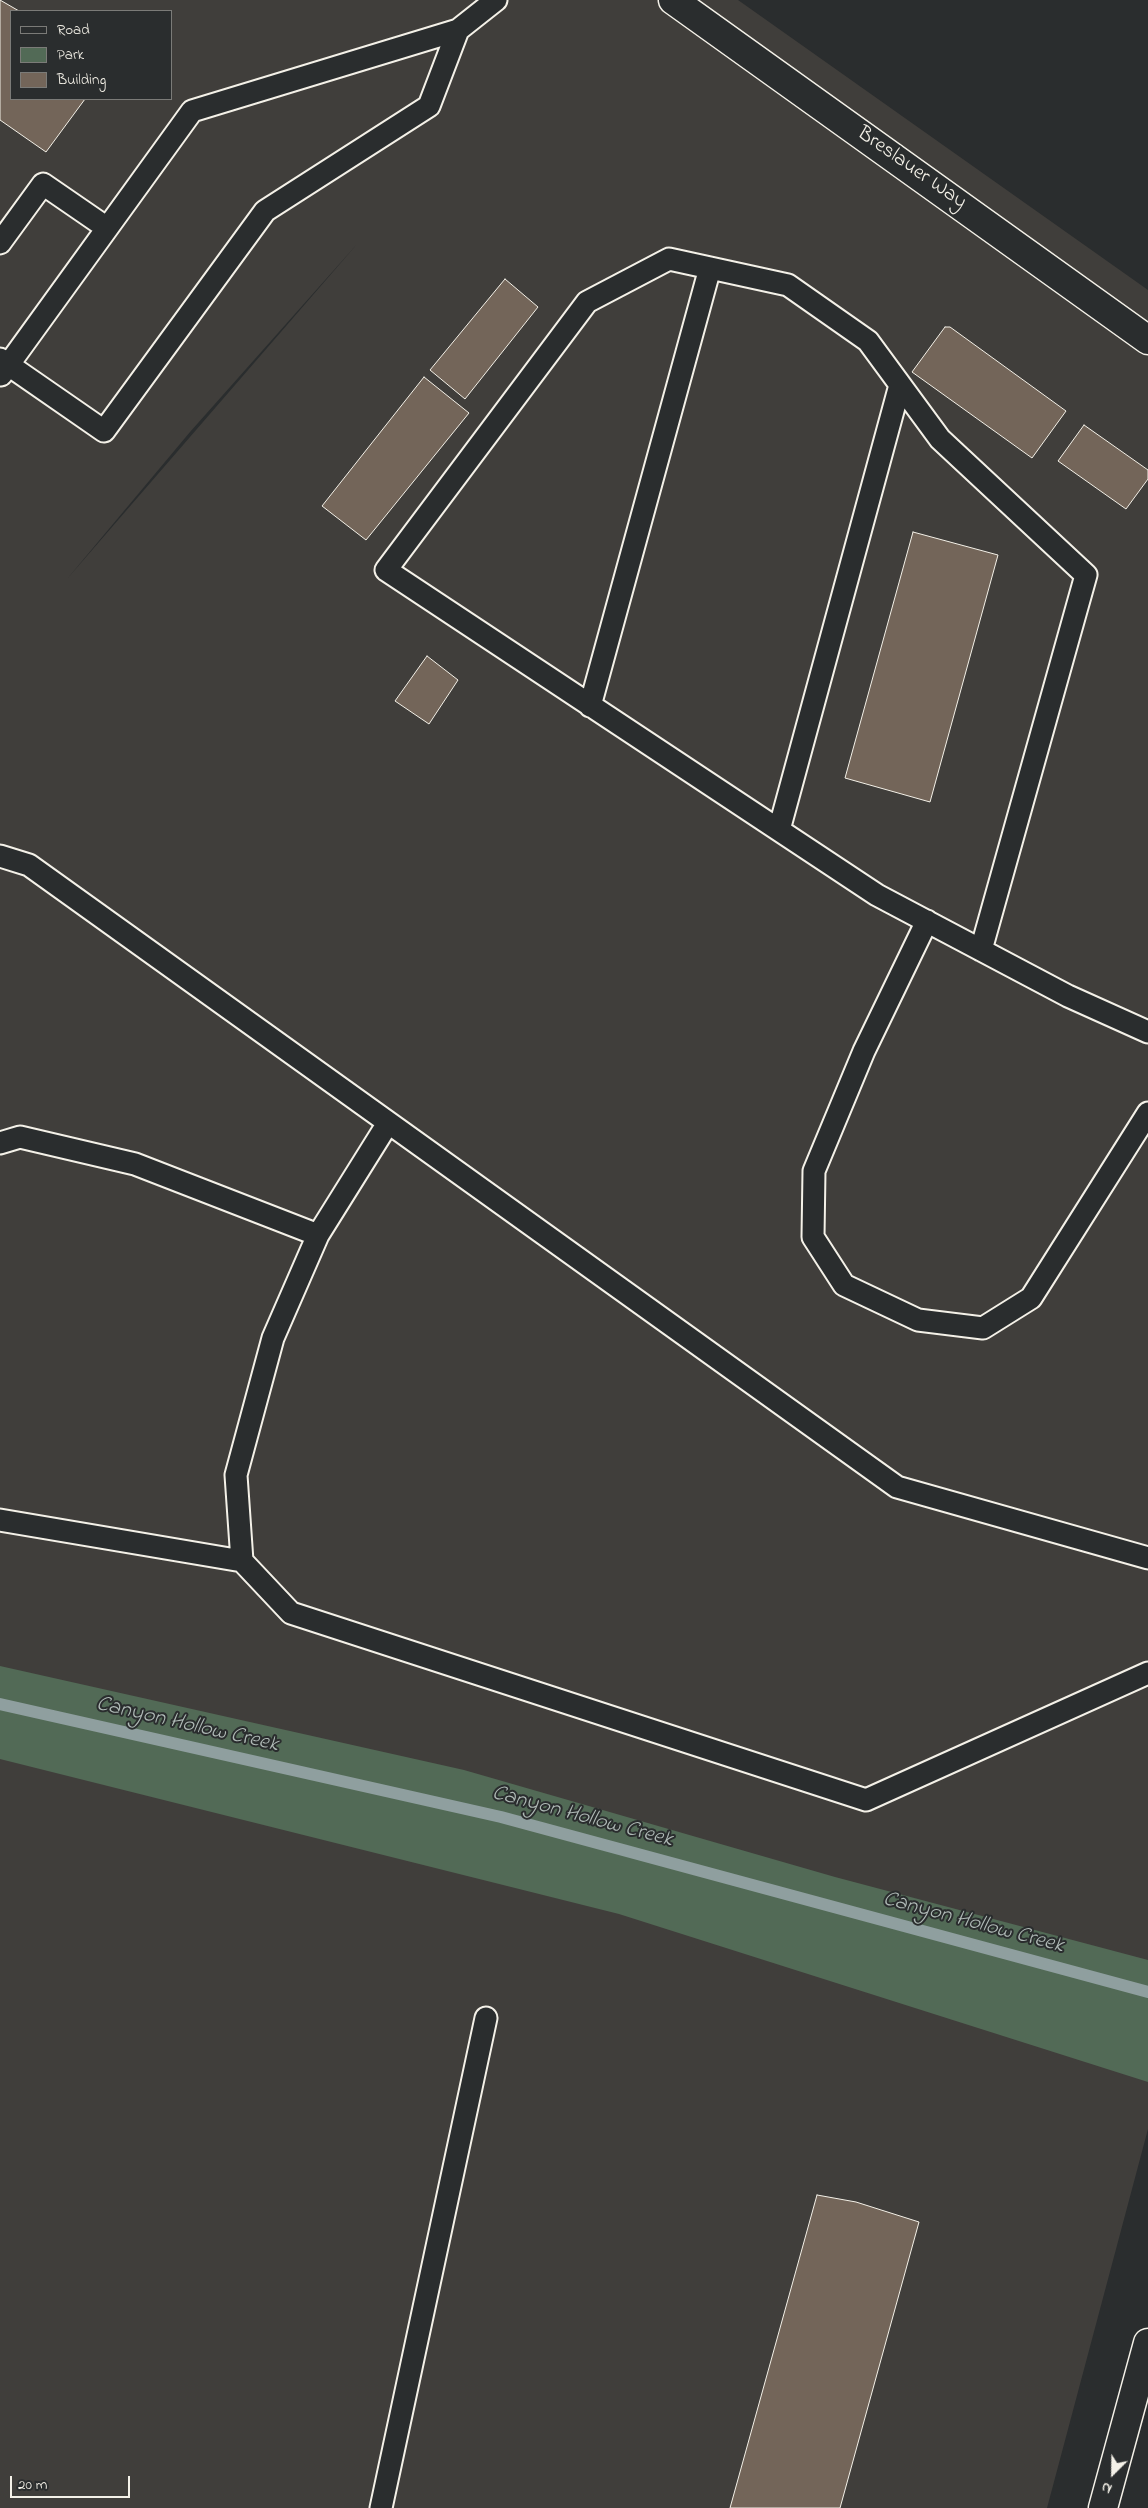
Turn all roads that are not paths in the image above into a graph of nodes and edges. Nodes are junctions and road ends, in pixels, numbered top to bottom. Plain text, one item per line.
1 (496, 0) edge
2 (673, 0) edge
3 (458, 30) junction
4 (107, 228) junction
5 (0, 243) edge
6 (710, 268) junction
7 (1148, 340) edge
8 (3, 366) edge
9 (900, 385) junction
10 (590, 706) junction
11 (779, 830) junction
12 (0, 856) edge
13 (927, 921) junction
14 (981, 950) junction
15 (1148, 1032) edge
16 (1148, 1113) edge
17 (388, 1123) junction
18 (0, 1143) edge
19 (318, 1235) junction
20 (0, 1520) edge
21 (1148, 1558) edge
22 (242, 1561) junction
23 (1148, 1674) edge
24 (486, 2018) dead end
25 (1148, 2343) edge
26 (381, 2508) edge
27 (1102, 2508) edge

1 - 3 lane
2 - 7 street, Breslauer Way
3 - 4 lane
3 - 8 lane
4 - 5 lane
4 - 8 lane
6 - 9 lane
6 - 10 lane
6 - 10 lane
9 - 11 lane
9 - 14 lane
10 - 11 lane
11 - 13 lane
12 - 17 lane
13 - 14 lane
13 - 16 lane
14 - 15 lane
17 - 19 lane
17 - 21 lane
18 - 19 lane
19 - 22 lane
20 - 22 lane
22 - 23 lane
24 - 26 lane
25 - 27 street

